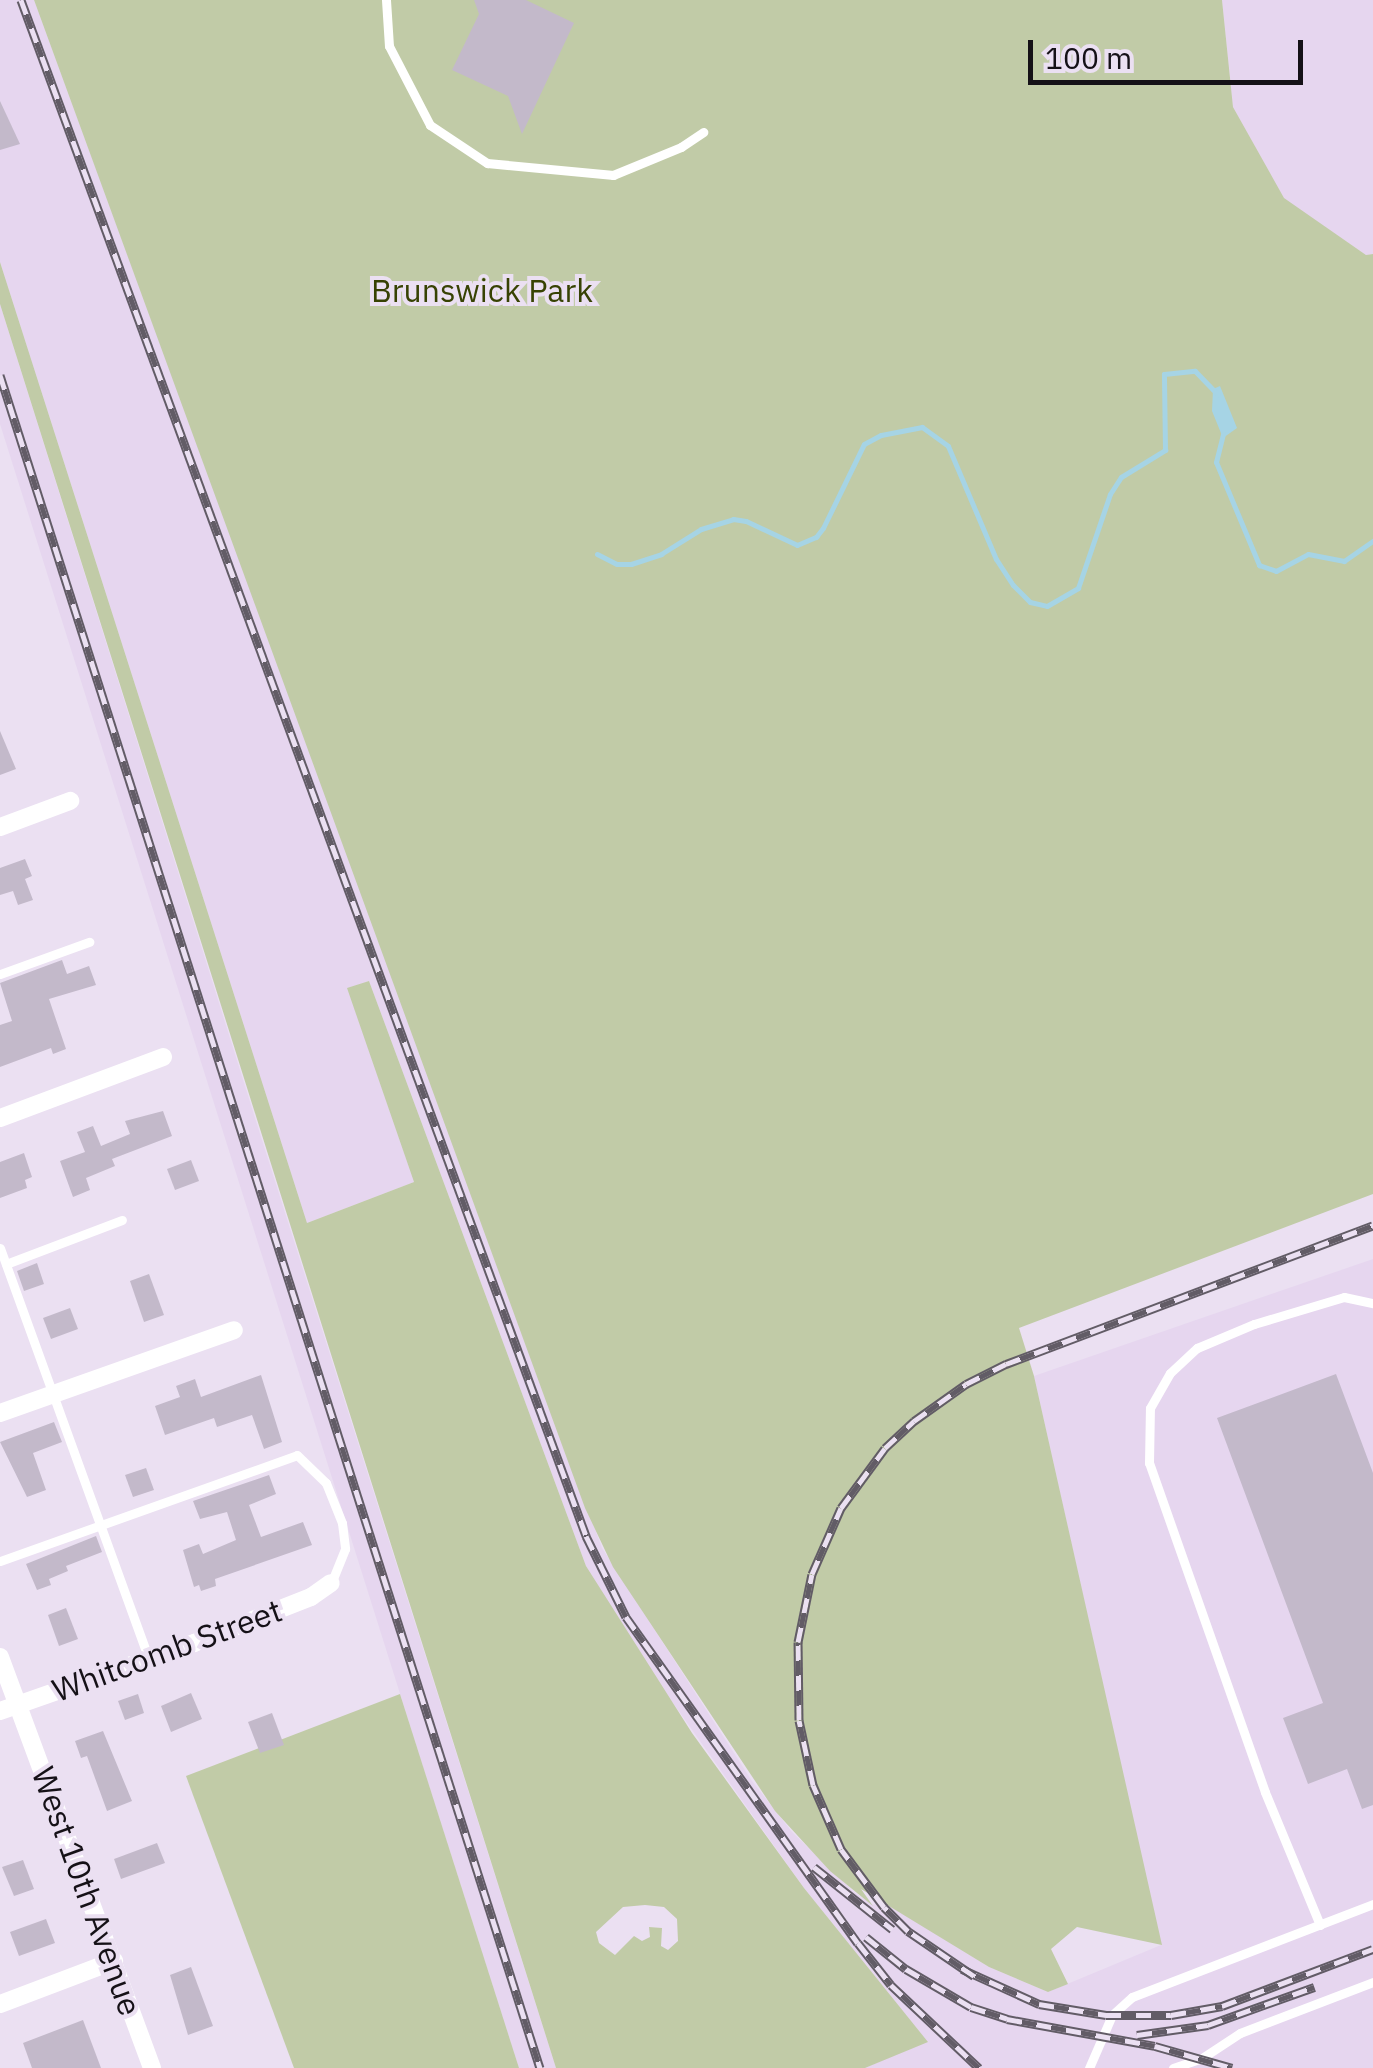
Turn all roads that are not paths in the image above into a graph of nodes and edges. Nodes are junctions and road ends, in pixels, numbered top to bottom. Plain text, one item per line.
1 (386, 0) edge
2 (703, 132) dead end
3 (70, 801) dead end
4 (0, 827) edge
5 (89, 942) dead end
6 (0, 974) edge
7 (163, 1057) dead end
8 (0, 1118) edge
9 (122, 1220) dead end
10 (0, 1248) edge
11 (6, 1264) junction
12 (1373, 1303) edge
13 (234, 1330) dead end
14 (53, 1393) junction
15 (0, 1413) edge
16 (101, 1524) junction
17 (0, 1561) edge
18 (330, 1583) joint
19 (0, 1657) edge
20 (149, 1659) junction
21 (9, 1708) edge
22 (1373, 1904) edge
23 (1320, 1925) junction
24 (114, 1961) junction
25 (1373, 1982) edge
26 (0, 2004) edge
27 (152, 2068) edge
28 (1089, 2068) edge
29 (1173, 2068) edge

1 - 2 lane
3 - 4 street
5 - 6 lane
7 - 8 street
9 - 11 lane
10 - 11 lane
11 - 14 lane
12 - 23 lane
13 - 14 street
14 - 15 street
14 - 16 lane
16 - 17 lane
16 - 18 lane
16 - 20 lane
18 - 20 street, Whitcomb Street
19 - 21 street, West 10th Avenue
20 - 21 street, Whitcomb Street
21 - 24 street, West 10th Avenue
22 - 23 lane
23 - 28 lane
24 - 26 street
24 - 27 street, West 10th Avenue
25 - 29 lane

